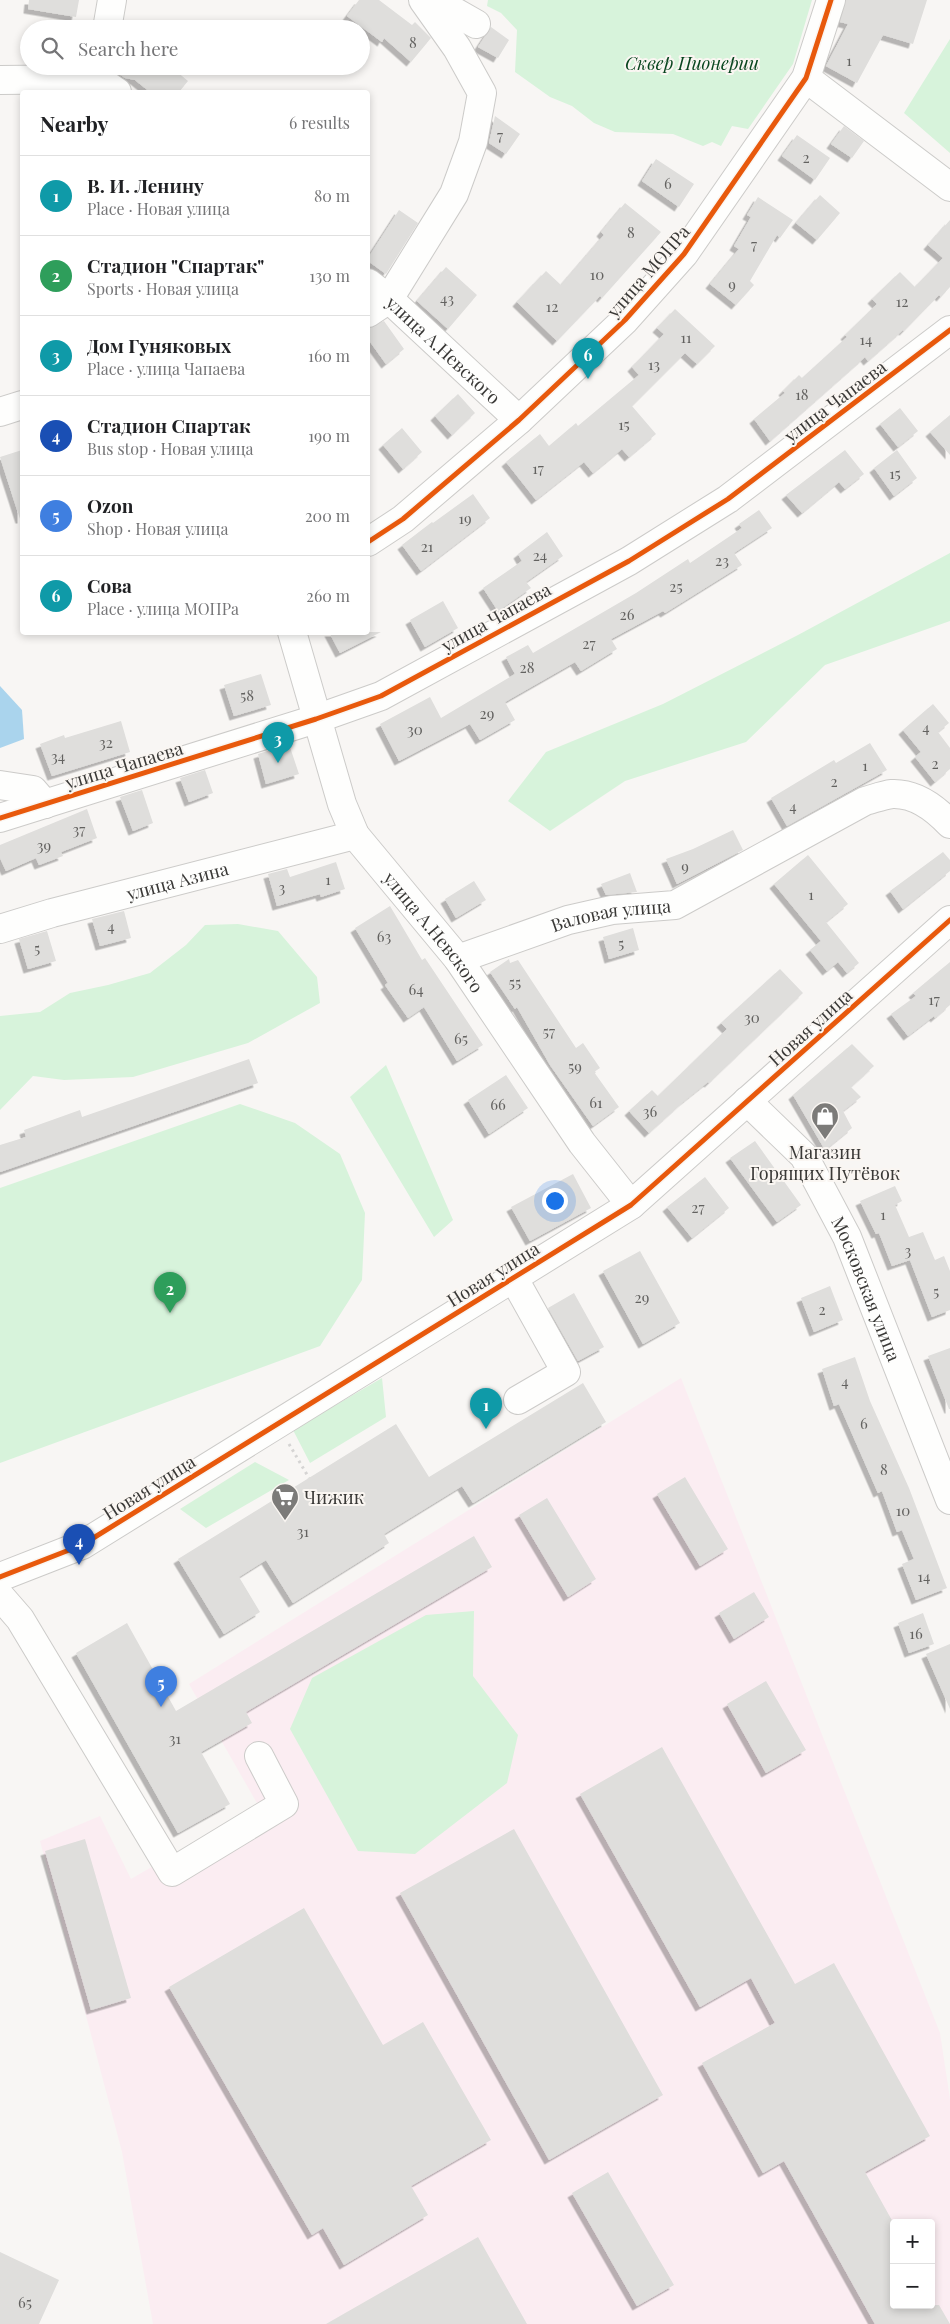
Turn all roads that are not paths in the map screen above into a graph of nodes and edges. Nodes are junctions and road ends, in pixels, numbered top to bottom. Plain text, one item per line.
1 (112, 0) edge
2 (423, 0) edge
3 (434, 0) edge
4 (831, 0) edge
5 (109, 20) edge
6 (476, 24) dead end
7 (806, 78) junction
8 (0, 80) edge
9 (104, 82) edge
10 (950, 187) edge
11 (370, 288) edge
12 (378, 306) edge
13 (950, 330) edge
14 (20, 406) edge
15 (0, 412) edge
16 (519, 420) junction
17 (370, 541) edge
18 (293, 635) edge
19 (316, 719) junction
20 (0, 785) edge
21 (45, 804) junction
22 (0, 818) edge
23 (950, 824) edge
24 (355, 835) junction
25 (950, 920) edge
26 (0, 929) edge
27 (458, 959) junction
28 (747, 1101) junction
29 (631, 1205) junction
30 (513, 1277) junction
31 (518, 1400) dead end
32 (950, 1500) edge
33 (0, 1578) edge
34 (0, 1596) edge
35 (259, 1756) dead end

1 - 5 street
2 - 12 street
3 - 6 street
4 - 7 street, улица МОПРа
7 - 10 street
7 - 16 street, улица МОПРа
8 - 9 street
11 - 12 street, улица А.Невского
12 - 16 street, улица А.Невского
13 - 19 street, улица Чапаева
14 - 15 street
16 - 17 street, улица МОПРа
18 - 19 street, улица А.Невского
19 - 21 street, улица Чапаева
19 - 24 street, улица А.Невского
20 - 21 street
21 - 22 street, улица Чапаева
23 - 27 street, Валовая улица
24 - 26 street, улица Азина
24 - 27 street, улица А.Невского
25 - 28 street, Новая улица
27 - 29 street, улица А.Невского
28 - 29 street, Новая улица
28 - 32 street, Московская улица
29 - 30 street, Новая улица
30 - 31 street
30 - 33 street, Новая улица
34 - 35 street

